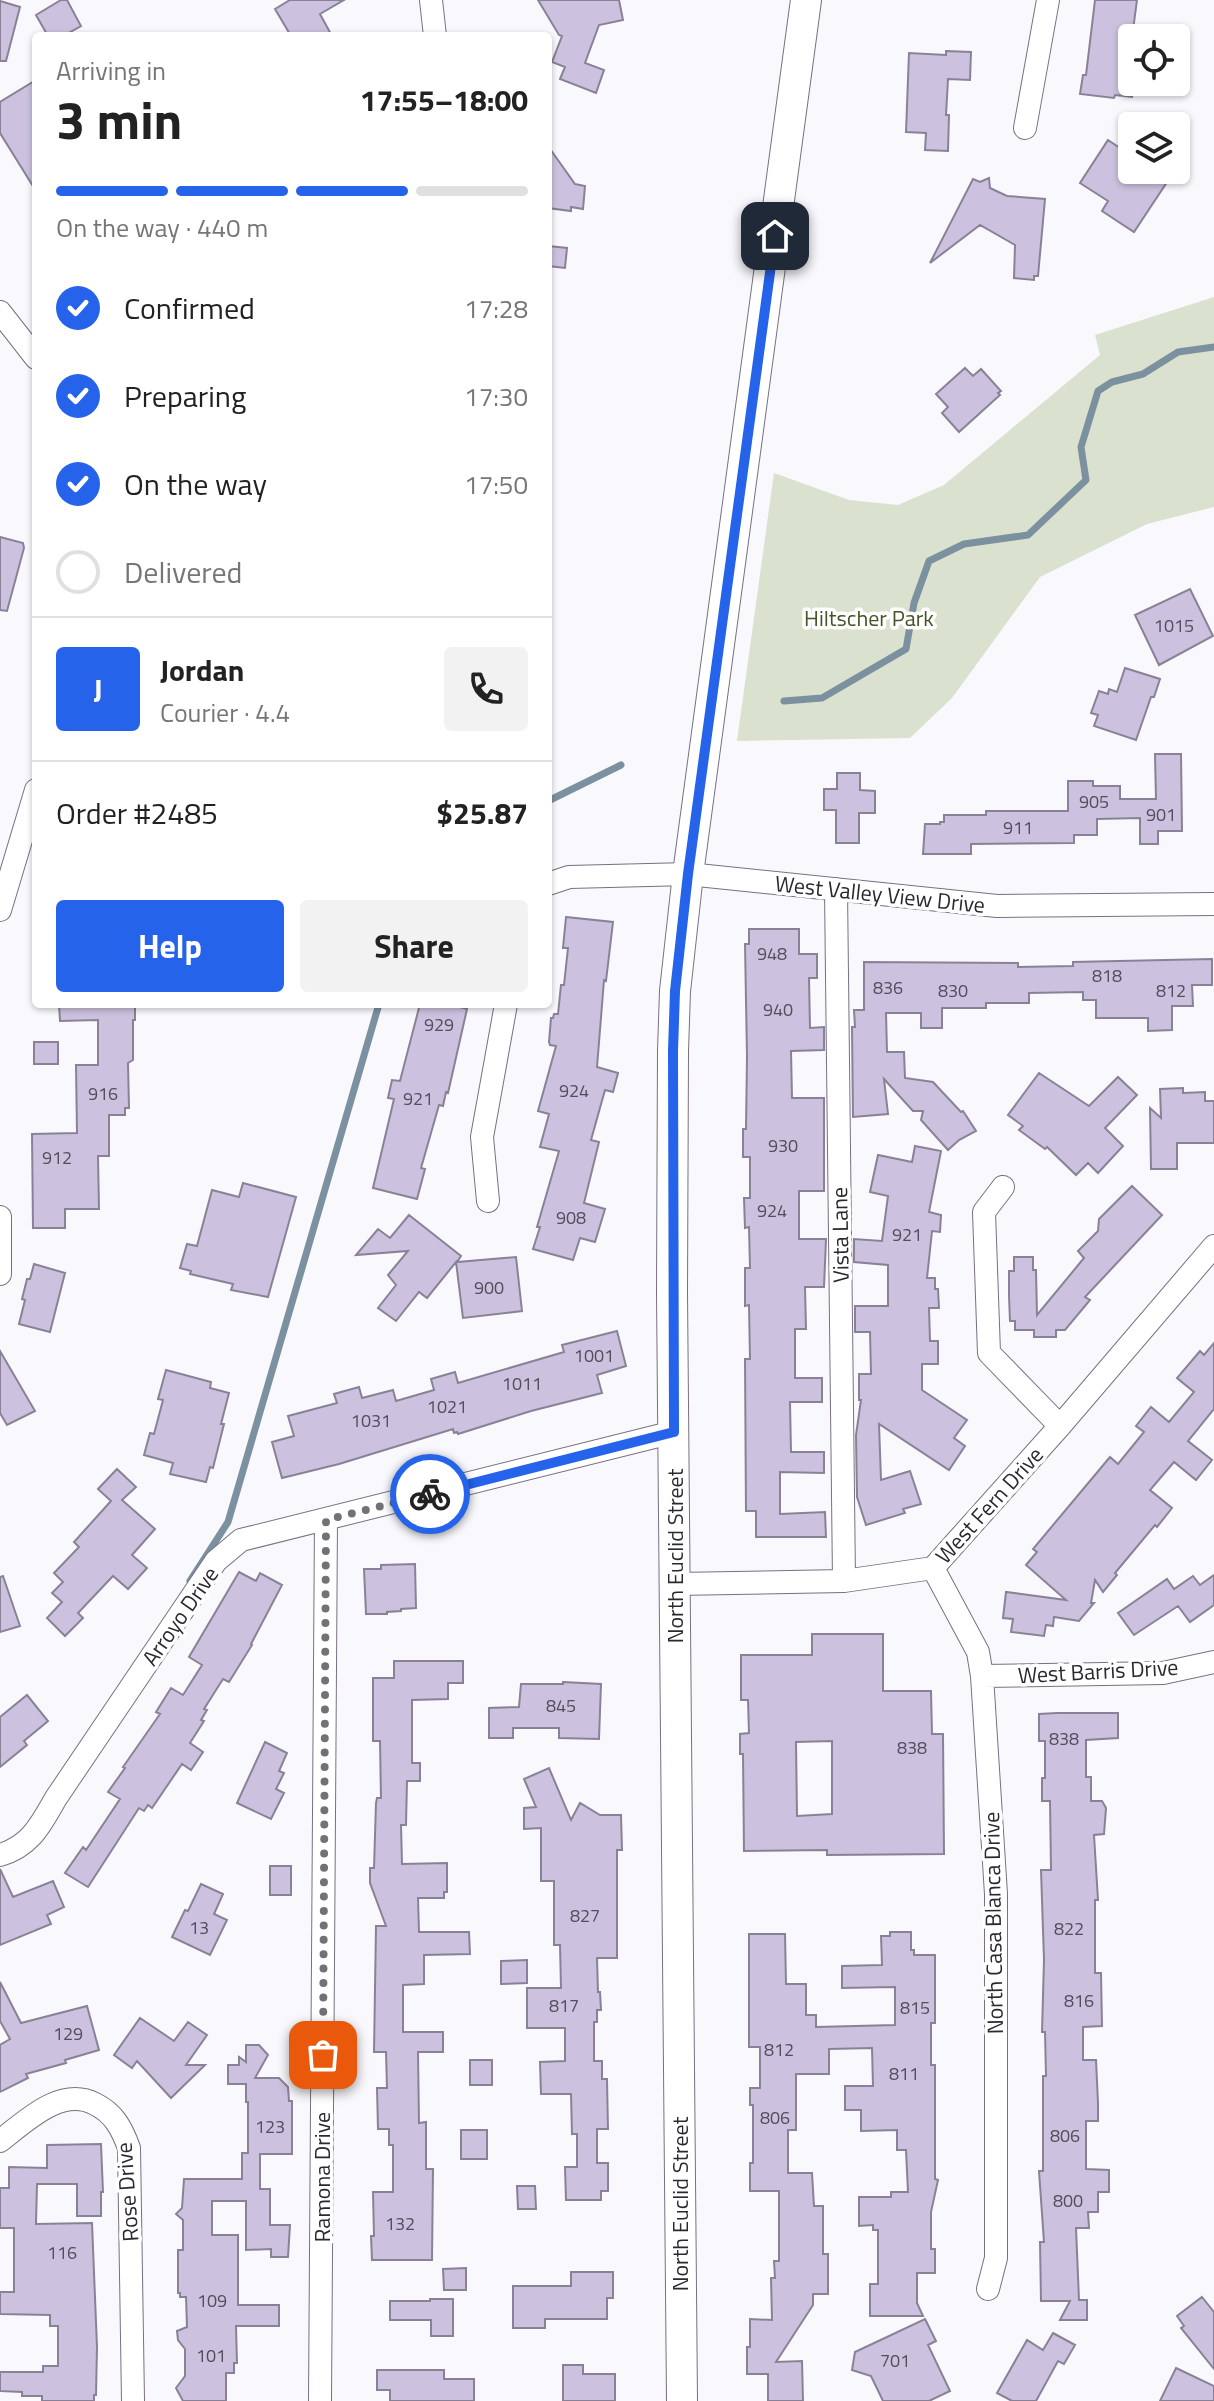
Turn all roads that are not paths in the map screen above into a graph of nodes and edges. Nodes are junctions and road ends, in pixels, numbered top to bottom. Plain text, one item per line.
1 (431, 0) edge
2 (806, 0) edge
3 (1048, 0) edge
4 (435, 32) edge
5 (1025, 128) dead end
6 (0, 312) edge
7 (32, 353) edge
8 (32, 803) edge
9 (688, 874) junction
10 (552, 883) edge
11 (836, 889) junction
12 (1214, 904) edge
13 (0, 910) edge
14 (505, 1008) edge
15 (1003, 1187) dead end
16 (488, 1201) dead end
17 (0, 1217) edge
18 (1214, 1246) edge
19 (0, 1274) edge
20 (1060, 1426) junction
21 (674, 1432) junction
22 (326, 1520) junction
23 (933, 1568) junction
24 (844, 1581) junction
25 (675, 1584) junction
26 (1214, 1662) edge
27 (982, 1676) junction
28 (0, 1855) edge
29 (0, 2141) edge
30 (988, 2289) dead end
31 (133, 2401) edge
32 (320, 2401) edge
33 (682, 2401) edge

1 - 4 street
2 - 9 main road, North Euclid Street
3 - 5 street
6 - 7 street
8 - 13 street
9 - 10 street, West Valley View Drive
9 - 11 street, West Valley View Drive
9 - 21 main road, North Euclid Street
11 - 12 street, West Valley View Drive
11 - 24 street, Vista Lane
14 - 16 street
15 - 20 street
17 - 19 street
18 - 20 street, West Fern Drive
20 - 23 street, West Fern Drive
21 - 22 street, Arroyo Drive
21 - 25 main road, North Euclid Street
22 - 28 street, Arroyo Drive
22 - 32 street, Ramona Drive
23 - 24 street, West Fern Drive
23 - 27 street, North Casa Blanca Drive
24 - 25 street, West Fern Drive
25 - 33 main road, North Euclid Street
26 - 27 street, West Barris Drive
27 - 30 street, North Casa Blanca Drive
29 - 31 street, Rose Drive

